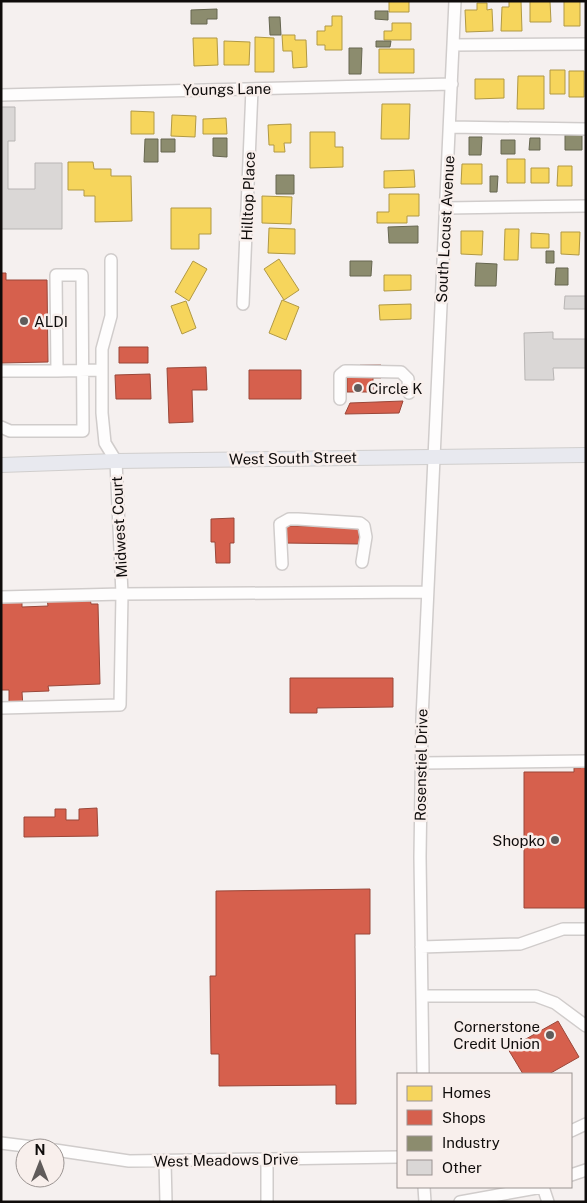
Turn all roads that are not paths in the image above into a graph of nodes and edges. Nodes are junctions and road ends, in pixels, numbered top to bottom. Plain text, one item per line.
1 (455, 1) edge
2 (586, 44) edge
3 (453, 45) junction
4 (452, 84) junction
5 (252, 89) junction
6 (1, 95) edge
7 (450, 127) junction
8 (586, 129) edge
9 (586, 206) edge
10 (446, 208) junction
11 (111, 260) dead end
12 (243, 304) dead end
13 (82, 370) junction
14 (102, 370) junction
15 (1, 371) edge
16 (57, 371) junction
17 (409, 393) dead end
18 (340, 399) dead end
19 (1, 427) edge
20 (586, 455) edge
21 (433, 456) junction
22 (116, 461) junction
23 (1, 465) edge
24 (362, 562) dead end
25 (282, 564) dead end
26 (427, 592) junction
27 (122, 594) junction
28 (1, 597) edge
29 (1, 708) edge
30 (586, 760) edge
31 (421, 763) junction
32 (586, 929) edge
33 (421, 947) junction
34 (422, 996) junction
35 (586, 1026) edge
36 (423, 1073) edge
37 (586, 1124) edge
38 (572, 1131) edge
39 (1, 1143) edge
40 (15, 1145) edge
41 (65, 1151) edge
42 (397, 1157) edge
43 (267, 1159) junction
44 (165, 1160) junction
45 (586, 1170) edge
46 (572, 1176) edge
47 (424, 1188) edge
48 (538, 1188) edge
49 (542, 1188) edge
50 (519, 1193) edge
51 (166, 1202) edge
52 (267, 1202) edge
53 (425, 1202) edge
54 (460, 1202) edge
55 (548, 1202) edge

1 - 3 street, South Locust Avenue
2 - 3 street
3 - 4 street, South Locust Avenue
4 - 5 street, Youngs Lane
4 - 7 street, South Locust Avenue
5 - 6 street, Youngs Lane
5 - 12 street, Hilltop Place
7 - 8 street
7 - 10 street, South Locust Avenue
9 - 10 street
10 - 21 street, South Locust Avenue
11 - 14 street
13 - 14 street
13 - 16 street
13 - 16 street
13 - 19 street
14 - 22 street
15 - 16 street
17 - 18 street
20 - 21 main road, West South Street
21 - 22 main road, West South Street
21 - 26 street, Rosenstiel Drive
22 - 23 main road, West South Street
22 - 27 street, Midwest Court
24 - 25 street
26 - 27 street
26 - 31 street, Rosenstiel Drive
27 - 28 street, Midwest Court
27 - 29 street, Midwest Court
30 - 31 street
31 - 33 street, Rosenstiel Drive
32 - 33 street
33 - 34 street, Rosenstiel Drive
34 - 35 street
34 - 36 street, Rosenstiel Drive
37 - 38 street
39 - 40 street
41 - 44 street, West Meadows Drive
42 - 43 street, West Meadows Drive
43 - 44 street, West Meadows Drive
43 - 52 street
44 - 51 street
45 - 46 street
47 - 53 street
48 - 50 street
49 - 55 street
50 - 54 street

